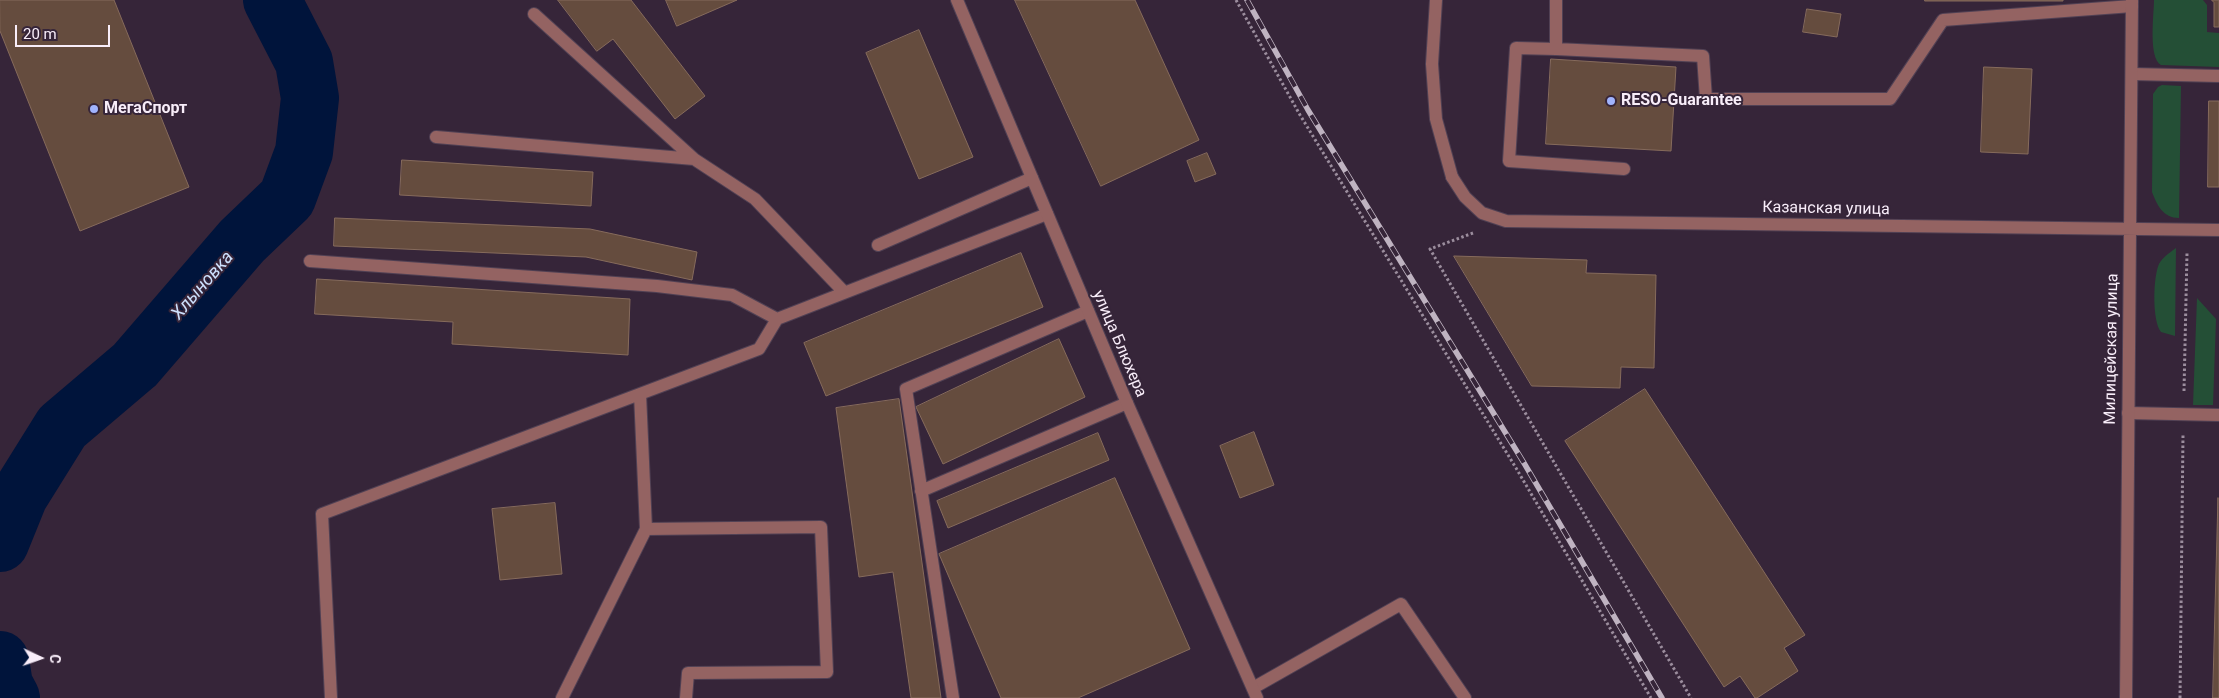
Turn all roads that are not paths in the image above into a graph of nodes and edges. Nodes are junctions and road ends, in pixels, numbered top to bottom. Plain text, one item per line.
1 (957, 0) edge
2 (1436, 0) edge
3 (1556, 0) edge
4 (2132, 3) edge
5 (534, 14) dead end
6 (1556, 49) junction
7 (2132, 74) junction
8 (2219, 76) edge
9 (436, 137) dead end
10 (694, 159) junction
11 (1624, 169) dead end
12 (1032, 178) junction
13 (1047, 214) junction
14 (2130, 229) junction
15 (2219, 230) edge
16 (878, 245) dead end
17 (310, 261) dead end
18 (844, 292) junction
19 (1088, 311) junction
20 (777, 319) junction
21 (640, 394) junction
22 (1127, 403) junction
23 (2128, 413) junction
24 (2219, 415) edge
25 (922, 491) junction
26 (646, 529) junction
27 (1255, 693) edge
28 (331, 698) edge
29 (562, 698) edge
30 (686, 698) edge
31 (953, 698) edge
32 (1465, 698) edge
33 (2126, 698) edge

1 - 12 street, улица Блюхера
2 - 14 street, Казанская улица
3 - 6 street
4 - 6 street
4 - 7 street, Милицейская улица
5 - 10 street
6 - 11 street
7 - 8 street
7 - 14 street, Милицейская улица
9 - 10 street
10 - 18 street
12 - 13 street, улица Блюхера
12 - 16 street
13 - 18 street
13 - 19 street, улица Блюхера
14 - 15 street, Казанская улица
14 - 23 street, Милицейская улица
17 - 20 street
18 - 20 street
19 - 22 street, улица Блюхера
19 - 25 street
20 - 21 street
21 - 26 street
21 - 28 street
22 - 25 street
22 - 27 street, улица Блюхера
23 - 24 street
23 - 33 street, Милицейская улица
25 - 31 street
26 - 29 street
26 - 30 street
27 - 32 street

